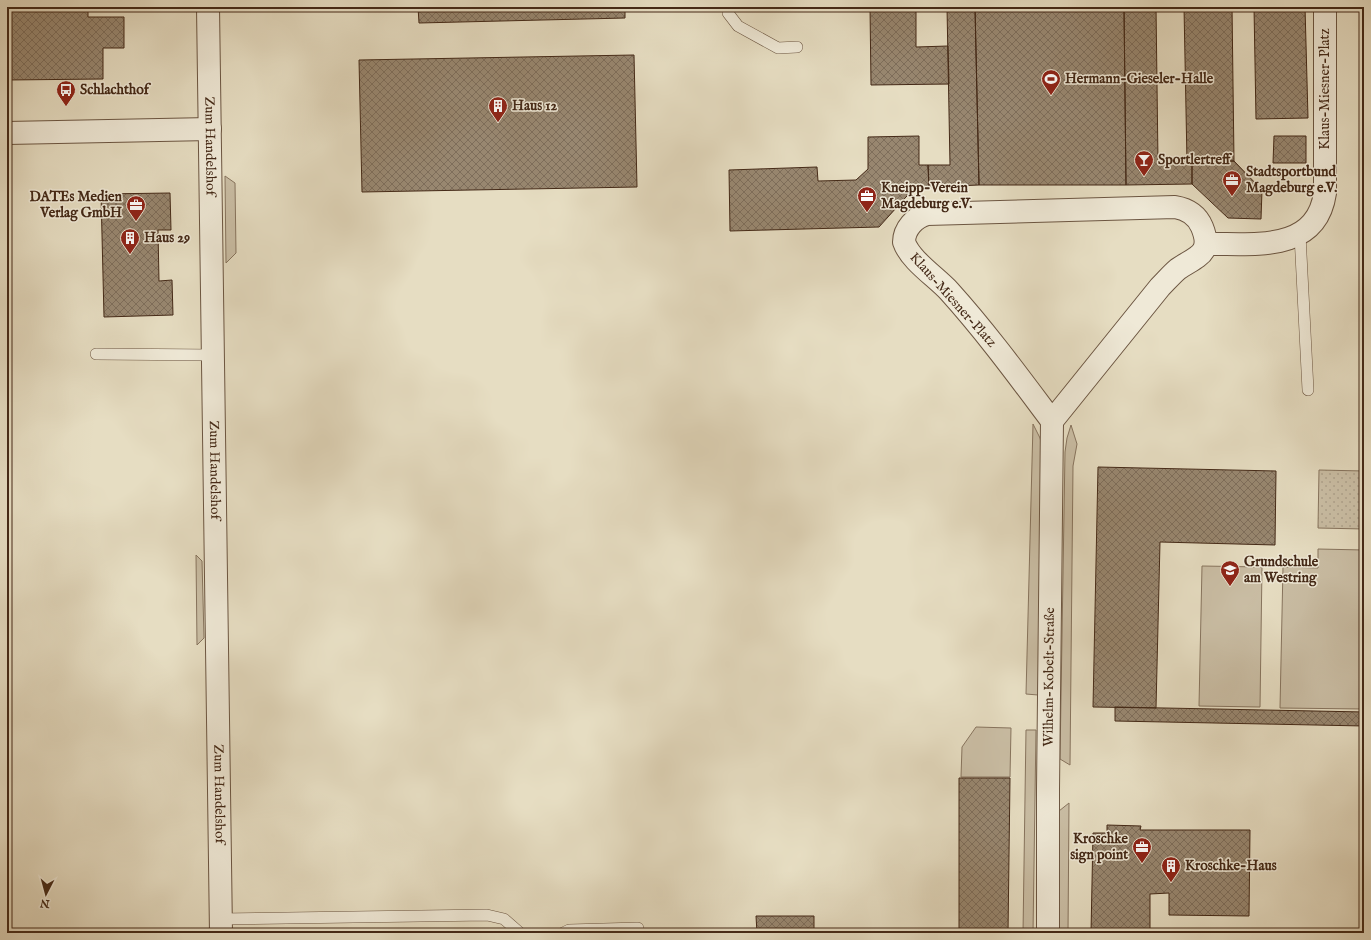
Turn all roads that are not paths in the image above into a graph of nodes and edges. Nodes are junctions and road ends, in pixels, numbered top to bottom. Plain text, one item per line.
1 (208, 7) edge
2 (728, 7) edge
3 (1325, 7) edge
4 (797, 47) dead end
5 (210, 129) junction
6 (7, 133) edge
7 (1300, 235) junction
8 (1206, 244) junction
9 (96, 354) dead end
10 (213, 354) junction
11 (1308, 390) dead end
12 (1052, 421) junction
13 (221, 926) edge
14 (638, 928) dead end
15 (520, 933) edge
16 (563, 933) edge
17 (1048, 933) edge

1 - 5 street, Zum Handelshof
2 - 4 lane
3 - 7 street, Klaus-Miesner-Platz
5 - 6 street
5 - 10 street, Zum Handelshof
7 - 8 street
7 - 11 lane
8 - 12 street
8 - 12 street, Klaus-Miesner-Platz
9 - 10 lane
10 - 13 street, Zum Handelshof
12 - 17 street, Wilhelm-Kobelt-Straße
13 - 15 lane
14 - 16 lane

